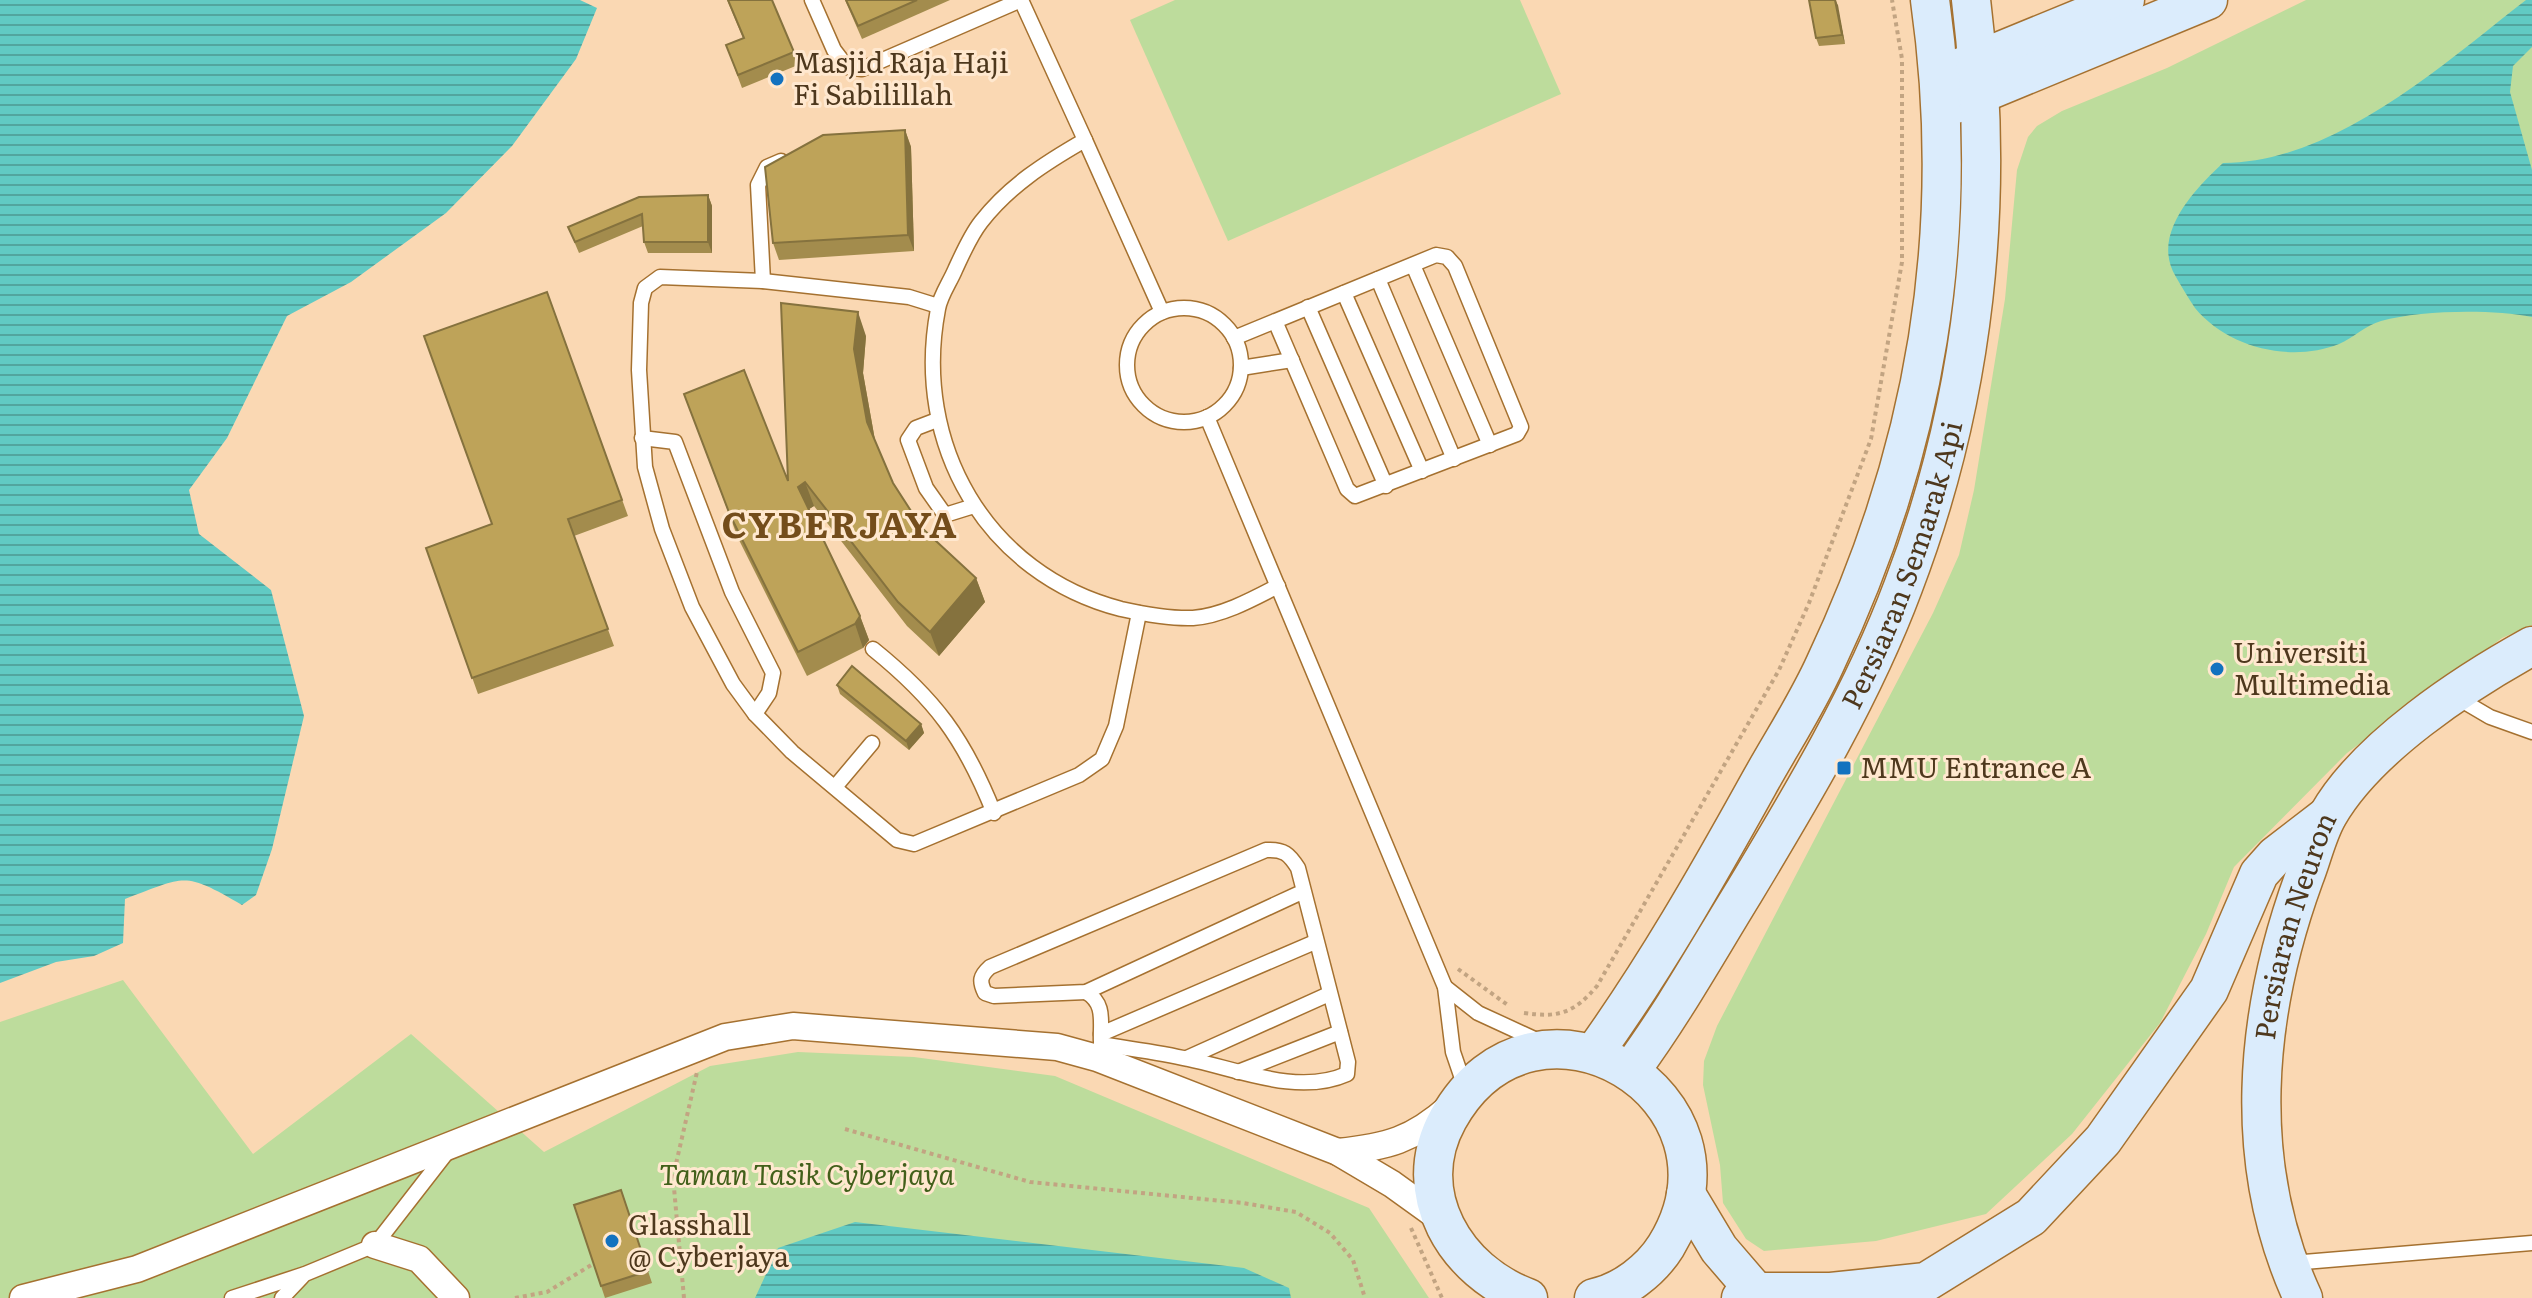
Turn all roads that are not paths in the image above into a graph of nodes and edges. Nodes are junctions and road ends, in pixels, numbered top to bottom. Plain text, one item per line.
1 (812, 0) edge
2 (1021, 0) edge
3 (1930, 0) edge
4 (1971, 0) edge
5 (2125, 0) edge
6 (2208, 0) edge
7 (1978, 79) junction
8 (1941, 92) junction
9 (1085, 140) junction
10 (792, 156) edge
11 (1413, 265) junction
12 (1378, 279) junction
13 (763, 281) junction
14 (1344, 293) junction
15 (938, 306) junction
16 (1308, 307) junction
17 (1162, 312) junction
18 (1275, 321) junction
19 (1234, 338) junction
20 (1292, 360) junction
21 (1241, 368) junction
22 (1207, 417) junction
23 (937, 420) junction
24 (642, 438) junction
25 (1490, 445) junction
26 (1454, 459) junction
27 (1422, 471) junction
28 (1386, 486) junction
29 (974, 506) junction
30 (1278, 586) junction
31 (1139, 613) junction
32 (2532, 646) edge
33 (873, 649) dead end
34 (2455, 696) junction
35 (755, 714) junction
36 (2532, 732) edge
37 (872, 743) dead end
38 (835, 787) junction
39 (994, 813) junction
40 (2327, 816) junction
41 (1302, 892) junction
42 (2250, 896) junction
43 (2296, 901) junction
44 (1315, 942) junction
45 (1445, 987) junction
46 (1086, 992) junction
47 (1329, 994) junction
48 (1340, 1032) junction
49 (1100, 1045) junction
50 (1556, 1049) junction
51 (1594, 1053) junction
52 (1187, 1058) junction
53 (1631, 1070) junction
54 (1238, 1072) junction
55 (1462, 1095) junction
56 (454, 1144) junction
57 (1338, 1152) junction
58 (1686, 1194) junction
59 (1442, 1220) junction
60 (2532, 1243) edge
61 (375, 1245) junction
62 (2287, 1264) junction
63 (305, 1274) junction
64 (1474, 1285) edge
65 (1644, 1289) edge
66 (1928, 1290) edge
67 (1748, 1295) edge
68 (23, 1298) edge
69 (232, 1298) edge
70 (282, 1298) edge
71 (456, 1298) edge
72 (1528, 1298) edge
73 (1594, 1298) edge
74 (2303, 1298) edge

1 - 2 lane
2 - 9 lane
3 - 8 main road, Persiaran Semarak Api
4 - 7 main road, Persiaran Semarak Api
5 - 7 main road
6 - 7 main road
7 - 8 main road
7 - 53 main road, Persiaran Semarak Api
8 - 51 main road, Persiaran Semarak Api
9 - 15 lane
9 - 17 lane
10 - 13 lane
11 - 12 lane
11 - 25 lane
11 - 25 lane
12 - 14 lane
12 - 26 lane
13 - 15 lane
13 - 24 lane
14 - 16 lane
14 - 27 lane
15 - 23 lane
16 - 18 lane
16 - 28 lane
17 - 19 lane
17 - 22 lane
18 - 19 lane
18 - 20 lane
19 - 21 lane
20 - 21 lane
20 - 28 lane
21 - 22 lane
22 - 30 lane
23 - 29 lane
23 - 29 lane
24 - 35 lane
24 - 35 lane
25 - 26 lane
26 - 27 lane
27 - 28 lane
29 - 31 lane
30 - 31 lane
30 - 45 lane
31 - 39 lane
32 - 34 main road, Persiaran Neuron
33 - 39 lane
34 - 36 lane
34 - 40 main road, Persiaran Neuron
35 - 38 lane
37 - 38 lane
38 - 39 lane
40 - 42 main road
40 - 43 main road, Persiaran Neuron
41 - 44 lane
41 - 46 lane
41 - 46 lane
42 - 43 main road
42 - 66 main road
43 - 62 main road, Persiaran Neuron
44 - 47 lane
44 - 49 lane
45 - 50 lane
45 - 55 lane
46 - 49 lane
47 - 48 lane
47 - 52 lane
48 - 54 lane
48 - 54 lane
49 - 52 lane
49 - 56 street
49 - 57 street
50 - 51 main road
50 - 55 main road
51 - 53 main road
52 - 54 lane
53 - 58 main road
55 - 57 street
55 - 59 main road
56 - 61 lane
56 - 68 street
57 - 59 street
58 - 65 main road
58 - 67 main road
59 - 64 main road
60 - 62 lane
61 - 63 lane
61 - 71 street
62 - 74 main road, Persiaran Neuron
63 - 69 lane
63 - 70 lane
64 - 72 main road
65 - 73 main road
66 - 67 main road

